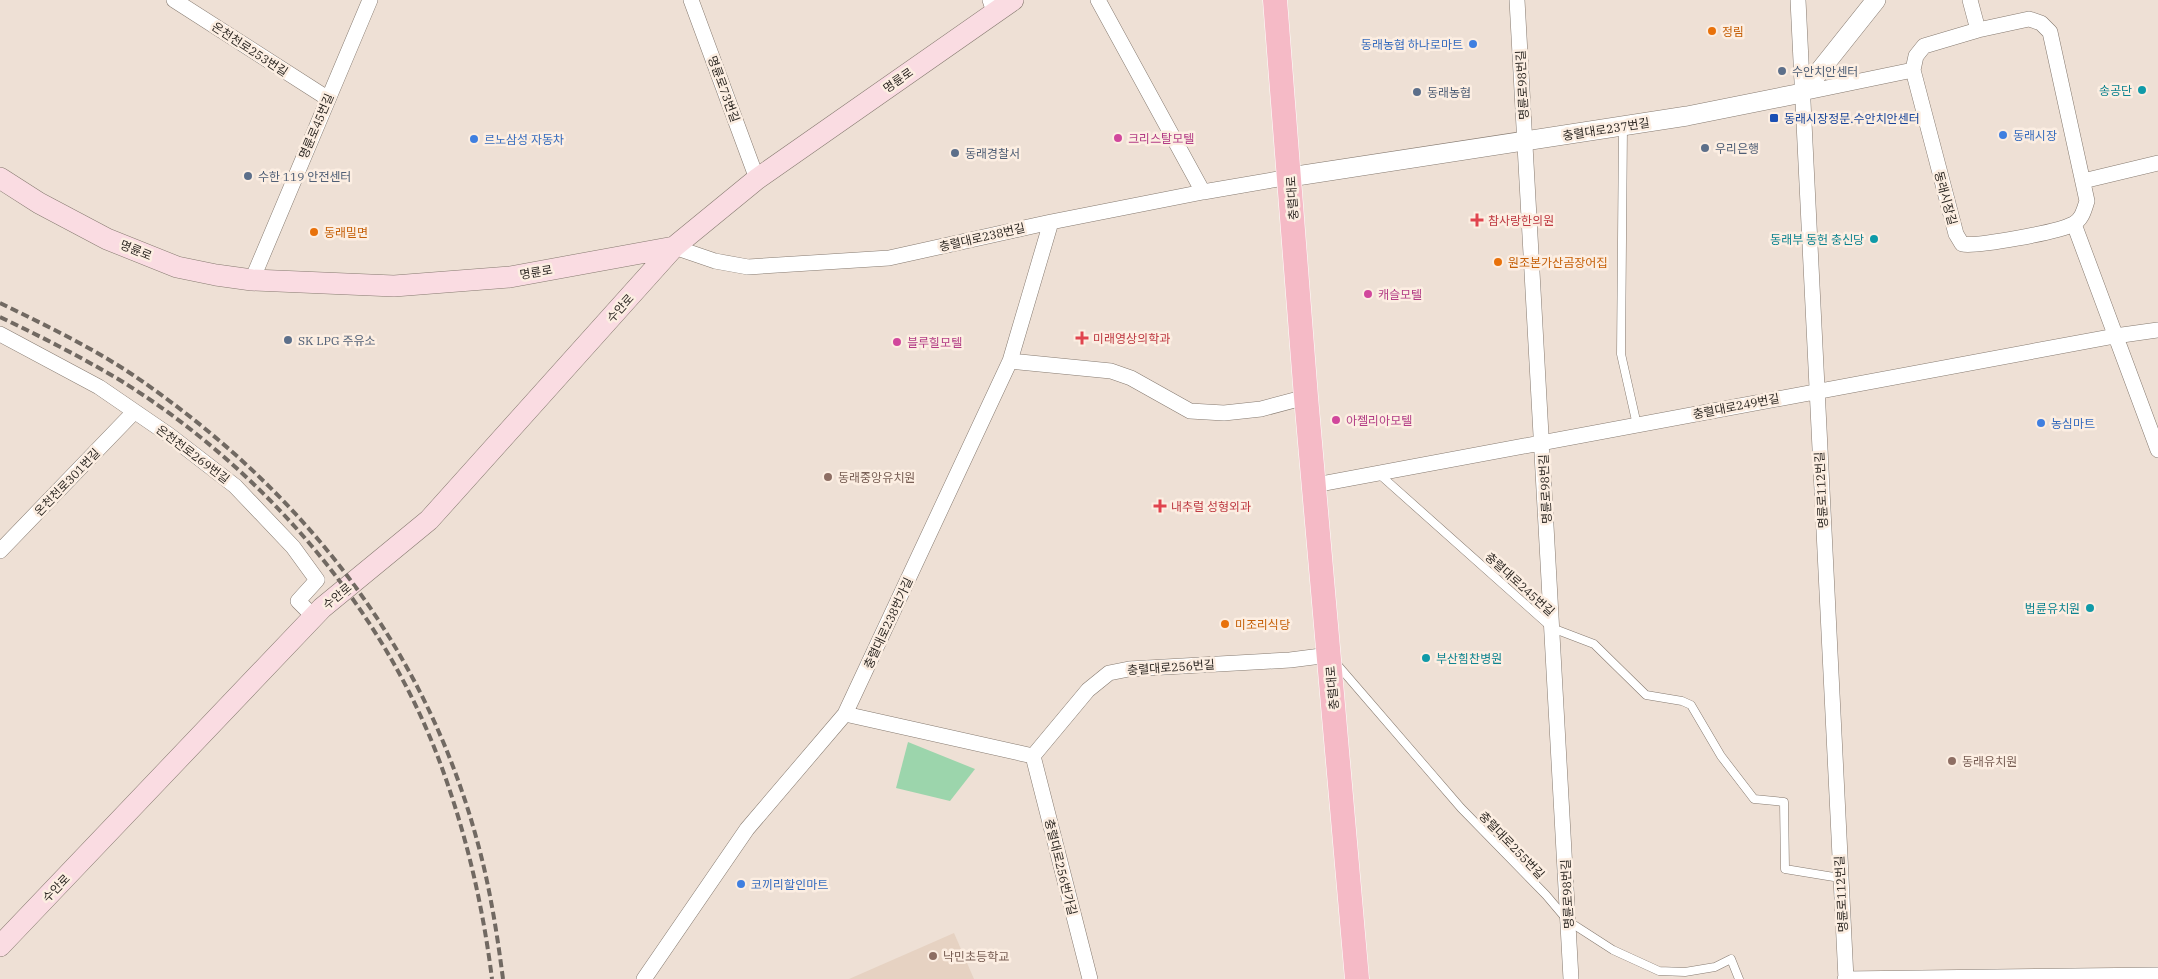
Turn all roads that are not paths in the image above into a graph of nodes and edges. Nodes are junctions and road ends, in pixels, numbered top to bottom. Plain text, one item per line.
1 (174, 0) edge
2 (370, 0) edge
3 (691, 0) edge
4 (1013, 0) edge
5 (1098, 0) edge
6 (1518, 0) edge
7 (1798, 0) edge
8 (1876, 0) edge
9 (1970, 0) edge
10 (992, 6) edge
11 (1272, 6) edge
12 (1978, 30) junction
13 (1913, 70) junction
14 (1802, 93) junction
15 (327, 98) junction
16 (1623, 126) junction
17 (1525, 141) junction
18 (2158, 164) edge
19 (0, 178) edge
20 (1290, 178) junction
21 (757, 179) junction
22 (2083, 181) junction
23 (1203, 192) junction
24 (1051, 222) junction
25 (2074, 224) junction
26 (674, 247) junction
27 (252, 280) junction
28 (2158, 330) edge
29 (0, 334) edge
30 (2115, 336) junction
31 (1010, 361) junction
32 (1817, 391) junction
33 (1306, 397) junction
34 (134, 412) junction
35 (1637, 425) junction
36 (1542, 442) junction
37 (2158, 450) edge
38 (1378, 473) junction
39 (1315, 485) junction
40 (0, 551) edge
41 (314, 617) junction
42 (1552, 628) junction
43 (1329, 655) junction
44 (845, 714) junction
45 (1033, 756) junction
46 (1840, 878) junction
47 (1568, 921) junction
48 (0, 946) edge
49 (2158, 975) edge
50 (644, 979) edge
51 (1090, 979) edge
52 (1357, 979) edge
53 (1572, 979) edge
54 (1739, 979) edge
55 (1846, 979) edge

1 - 15 street, 온천천로253번길
2 - 15 street, 명륜로45번길
3 - 21 street, 명륜로73번길
4 - 10 main road, 명륜로
5 - 23 street
6 - 17 street, 명륜로98번길
7 - 14 street, 명륜로112번길
8 - 14 street
9 - 12 street
10 - 21 main road, 명륜로
11 - 20 main road, 충렬대로
12 - 13 street
12 - 22 street
13 - 14 street
13 - 25 street, 동래시장길
14 - 16 street, 충렬대로237번길
14 - 32 street, 명륜로112번길
15 - 27 street, 명륜로45번길
16 - 17 street, 충렬대로237번길
16 - 35 lane
17 - 20 street, 충렬대로237번길
17 - 36 street, 명륜로98번길
18 - 22 street
19 - 27 main road, 명륜로
20 - 23 street, 충렬대로238번길
20 - 33 main road, 충렬대로
21 - 26 main road, 명륜로
22 - 25 street
23 - 24 street, 충렬대로238번길
24 - 26 street, 충렬대로238번길
24 - 31 street, 충렬대로238번가길
25 - 30 street
26 - 27 main road, 명륜로
26 - 41 main road, 수안로
28 - 30 street, 충렬대로249번길
29 - 34 street, 온천천로269번길
30 - 32 street, 충렬대로249번길
30 - 37 street
31 - 33 street
31 - 44 street, 충렬대로238번가길
32 - 35 street, 충렬대로249번길
32 - 46 street, 명륜로112번길
33 - 39 main road, 충렬대로
34 - 40 street, 온천천로301번길
34 - 41 street, 온천천로269번길
35 - 36 street, 충렬대로249번길
36 - 38 street, 충렬대로249번길
36 - 42 street, 명륜로98번길
38 - 39 street, 충렬대로249번길
38 - 42 lane, 충렬대로245번길
39 - 43 main road, 충렬대로
41 - 48 main road, 수안로
42 - 46 lane, 충렬대로245번길
42 - 47 street, 명륜로98번길
43 - 45 street, 충렬대로256번길
43 - 47 lane, 충렬대로255번길
43 - 52 main road, 충렬대로
44 - 45 street
44 - 50 street, 충렬대로238번가길
45 - 51 street, 충렬대로256번가길
46 - 55 street, 명륜로112번길
47 - 53 street, 명륜로98번길
47 - 54 lane, 충렬대로255번길
49 - 55 street

